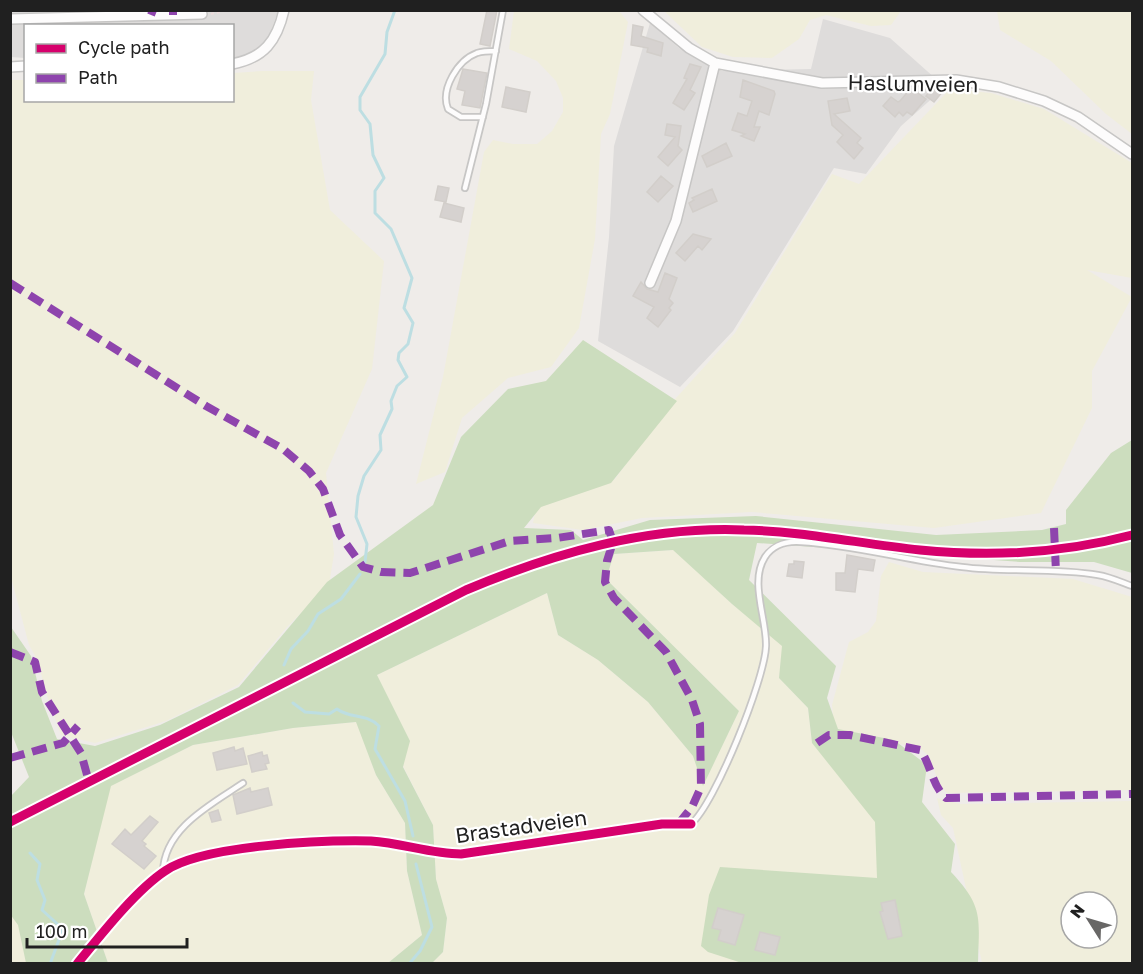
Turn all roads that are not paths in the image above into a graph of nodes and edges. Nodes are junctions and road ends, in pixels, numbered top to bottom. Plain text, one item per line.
1 (284, 10) edge
2 (503, 10) edge
3 (643, 10) edge
4 (202, 14) road end
5 (10, 19) edge
6 (496, 51) junction
7 (234, 63) edge
8 (714, 63) junction
9 (483, 117) junction
10 (1132, 154) edge
11 (465, 188) dead end
12 (650, 283) dead end
13 (1132, 586) edge
14 (243, 783) dead end
15 (691, 824) joint
16 (163, 872) junction
17 (76, 963) edge

1 - 7 street
2 - 6 lane
3 - 8 street, Haslumveien
4 - 5 street
6 - 9 lane
6 - 9 lane
8 - 10 street, Haslumveien
8 - 12 street
9 - 11 lane
13 - 15 lane, Brastadveien
14 - 16 lane
15 - 16 street, Brastadveien
16 - 17 street, Brastadveien

